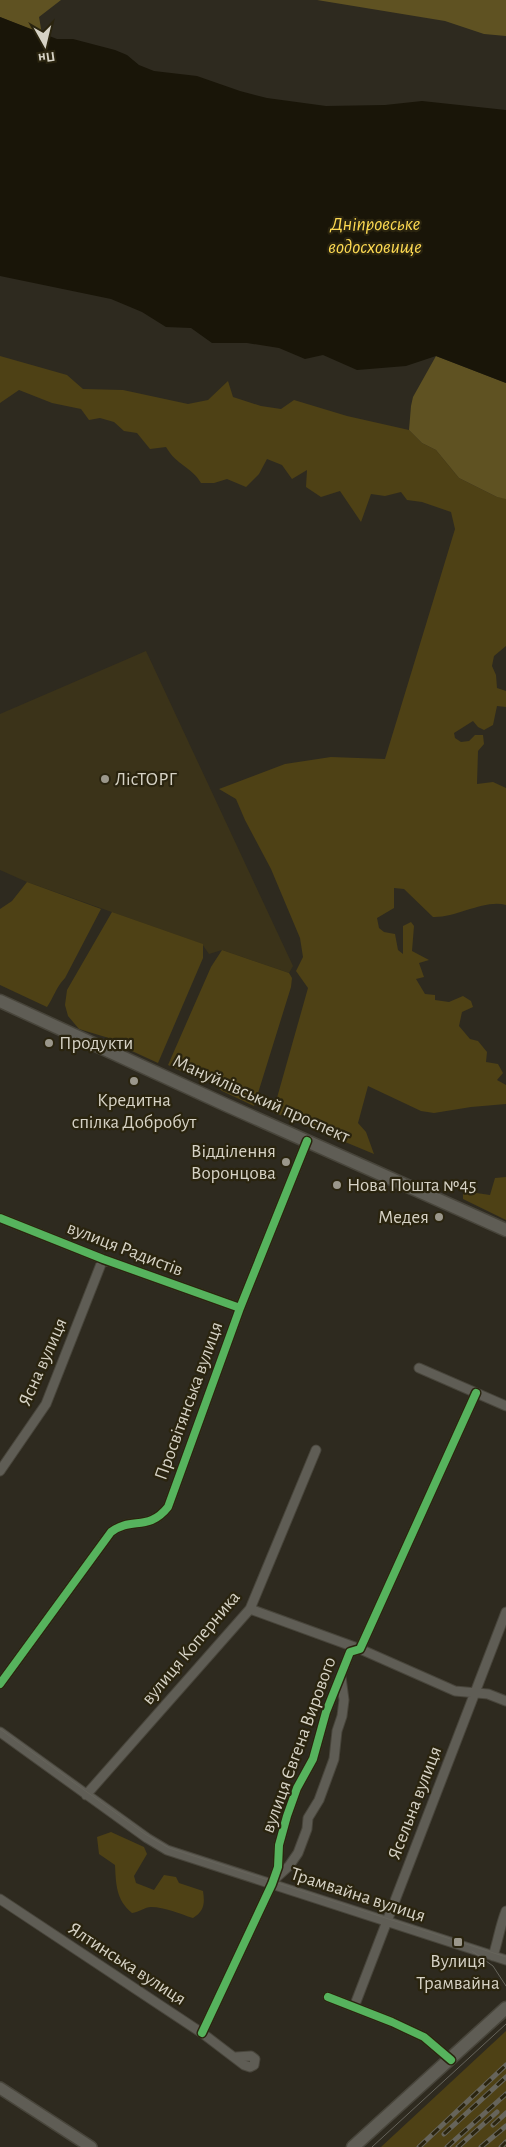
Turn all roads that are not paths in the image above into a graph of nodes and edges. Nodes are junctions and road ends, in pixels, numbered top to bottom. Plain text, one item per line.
1 (0, 1001) edge
2 (308, 1141) junction
3 (0, 1218) edge
4 (506, 1230) edge
5 (103, 1259) junction
6 (240, 1308) junction
7 (419, 1368) dead end
8 (476, 1393) junction
9 (506, 1406) edge
10 (316, 1450) dead end
11 (0, 1471) edge
12 (250, 1609) junction
13 (506, 1612) edge
14 (360, 1649) junction
15 (341, 1675) junction
16 (0, 1684) edge
17 (475, 1693) junction
18 (506, 1702) edge
19 (0, 1732) edge
20 (86, 1795) junction
21 (272, 1882) junction
22 (0, 1899) edge
23 (506, 1911) edge
24 (386, 1921) junction
25 (493, 1956) junction
26 (506, 1960) edge
27 (328, 1997) dead end
28 (354, 2006) junction
29 (506, 2008) edge
30 (202, 2033) junction
31 (236, 2057) dead end
32 (451, 2060) junction
33 (0, 2088) edge
34 (77, 2144) edge
35 (91, 2147) edge
36 (353, 2147) edge

1 - 2 main road, Мануйлівський проспект
2 - 4 main road, Мануйлівський проспект
2 - 6 street, Просвітянська вулиця
3 - 5 street, вулиця Радистів
5 - 6 street, вулиця Радистів
5 - 11 street, Ясна вулиця
6 - 16 street, Просвітянська вулиця
7 - 8 street
8 - 9 street
8 - 14 street, вулиця Євгена Вирового
10 - 12 street, вулиця Коперника
12 - 14 street
12 - 20 street, вулиця Коперника
13 - 17 street, Ясельна вулиця
14 - 15 street, вулиця Євгена Вирового
14 - 17 street
15 - 21 street, вулиця Євгена Вирового
15 - 21 street, вулиця Євгена Вирового
17 - 18 street
17 - 24 street, Ясельна вулиця
19 - 20 street, Трамвайна вулиця
20 - 21 street, Трамвайна вулиця
21 - 24 street, Трамвайна вулиця
21 - 30 street, вулиця Євгена Вирового
22 - 30 street, Ялтинська вулиця
23 - 25 street
24 - 25 street, Трамвайна вулиця
24 - 28 street, Ясельна вулиця
25 - 26 street, Трамвайна вулиця
27 - 28 street
28 - 32 street
29 - 32 main road
30 - 31 street, Ялтинська вулиця
32 - 36 main road
33 - 34 street
34 - 35 street

